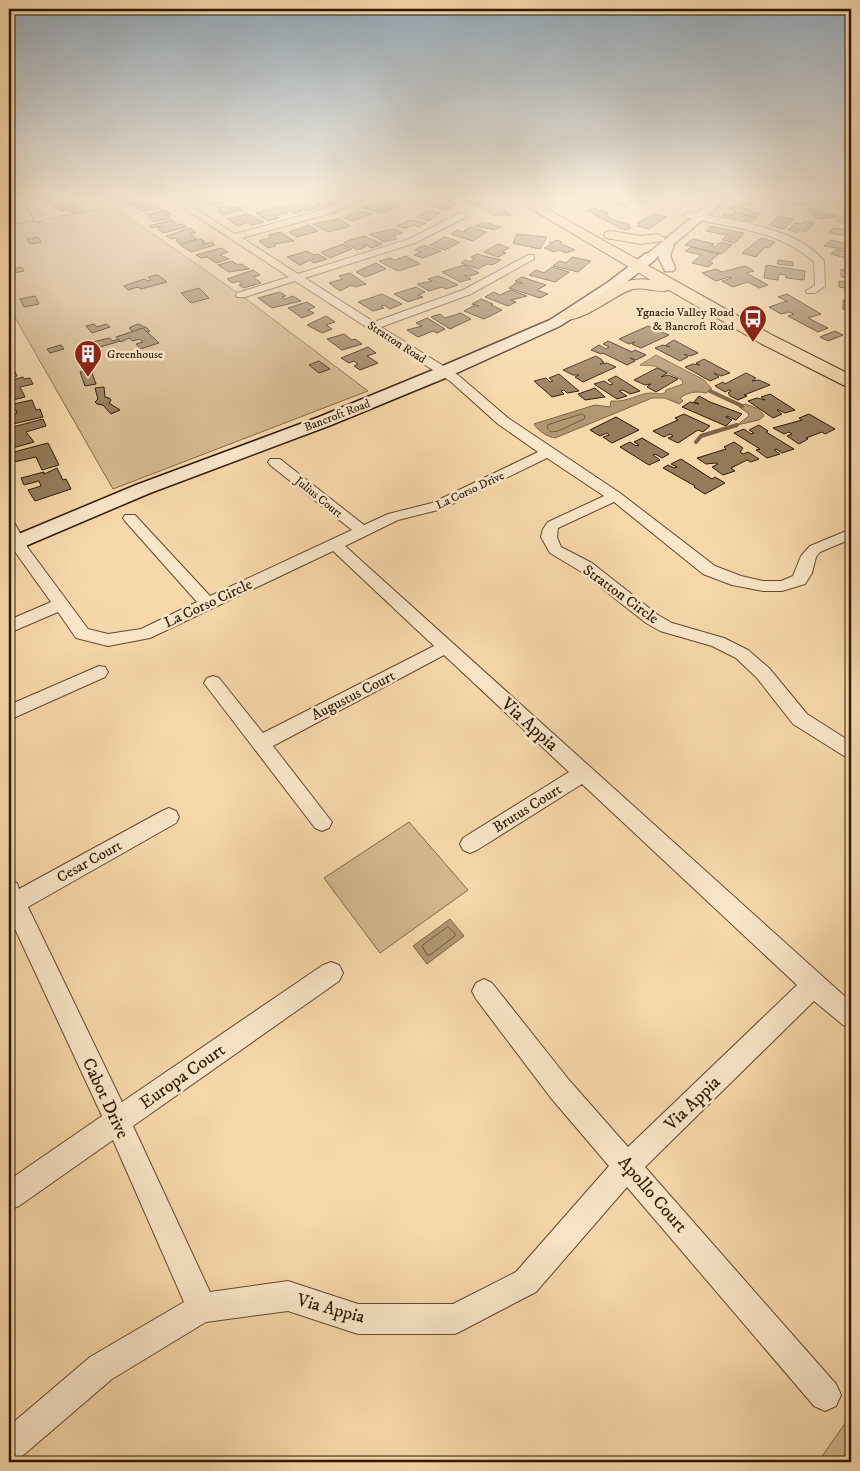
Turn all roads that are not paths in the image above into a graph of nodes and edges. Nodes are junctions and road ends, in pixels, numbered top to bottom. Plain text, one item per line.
1 (278, 266) edge
2 (335, 266) edge
3 (515, 266) edge
4 (611, 266) edge
5 (628, 266) edge
6 (632, 266) edge
7 (649, 266) edge
8 (662, 266) edge
9 (819, 266) edge
10 (670, 268) joint
11 (297, 278) junction
12 (601, 283) junction
13 (811, 291) dead end
14 (241, 295) dead end
15 (718, 312) junction
16 (567, 316) junction
17 (373, 326) junction
18 (439, 369) junction
19 (851, 369) edge
20 (851, 382) edge
21 (548, 453) junction
22 (276, 462) dead end
23 (615, 496) junction
24 (130, 518) dead end
25 (362, 531) junction
26 (11, 534) edge
27 (851, 534) edge
28 (334, 544) junction
29 (207, 603) junction
30 (62, 604) junction
31 (9, 627) edge
32 (446, 647) junction
33 (99, 672) dead end
34 (213, 683) dead end
35 (9, 713) edge
36 (261, 743) junction
37 (851, 751) edge
38 (584, 773) junction
39 (169, 817) dead end
40 (322, 822) dead end
41 (470, 844) dead end
42 (11, 899) edge
43 (331, 973) dead end
44 (814, 985) junction
45 (484, 991) dead end
46 (851, 1017) edge
47 (118, 1122) junction
48 (628, 1165) junction
49 (9, 1196) edge
50 (202, 1308) junction
51 (825, 1395) dead end
52 (9, 1447) edge

1 - 11 street, Stratton Road
2 - 11 street
3 - 17 street
4 - 12 highway
5 - 12 main road, Bancroft Road
6 - 16 main road, Bancroft Road
7 - 15 highway
8 - 10 highway
9 - 13 street
10 - 19 highway
11 - 14 street
11 - 17 street, Stratton Road
12 - 18 main road, Bancroft Road
15 - 16 highway
15 - 20 highway
16 - 18 main road, Bancroft Road
17 - 18 street, Stratton Road
18 - 21 street, Stratton Road
18 - 26 main road, Bancroft Road
21 - 23 street, Stratton Road
21 - 25 street, La Corso Drive
22 - 25 street, Julius Court
23 - 27 street
23 - 37 street, Stratton Circle
24 - 29 street
25 - 28 street, La Corso Circle
26 - 30 street, La Corso Circle
28 - 29 street, La Corso Circle
28 - 32 street, Via Appia
29 - 30 street, La Corso Circle
30 - 31 street
32 - 36 street, Augustus Court
32 - 38 street, Via Appia
33 - 35 street
34 - 36 street
36 - 40 street
38 - 41 street, Brutus Court
38 - 44 street, Via Appia
39 - 42 street, Cesar Court
42 - 47 street, Cabot Drive
43 - 47 street, Europa Court
44 - 46 street
44 - 48 street, Via Appia
45 - 48 street, Apollo Court
47 - 49 street, Europa Court
47 - 50 street, Cabot Drive
48 - 50 street, Via Appia
48 - 51 street, Apollo Court
50 - 52 street, Via Appia

